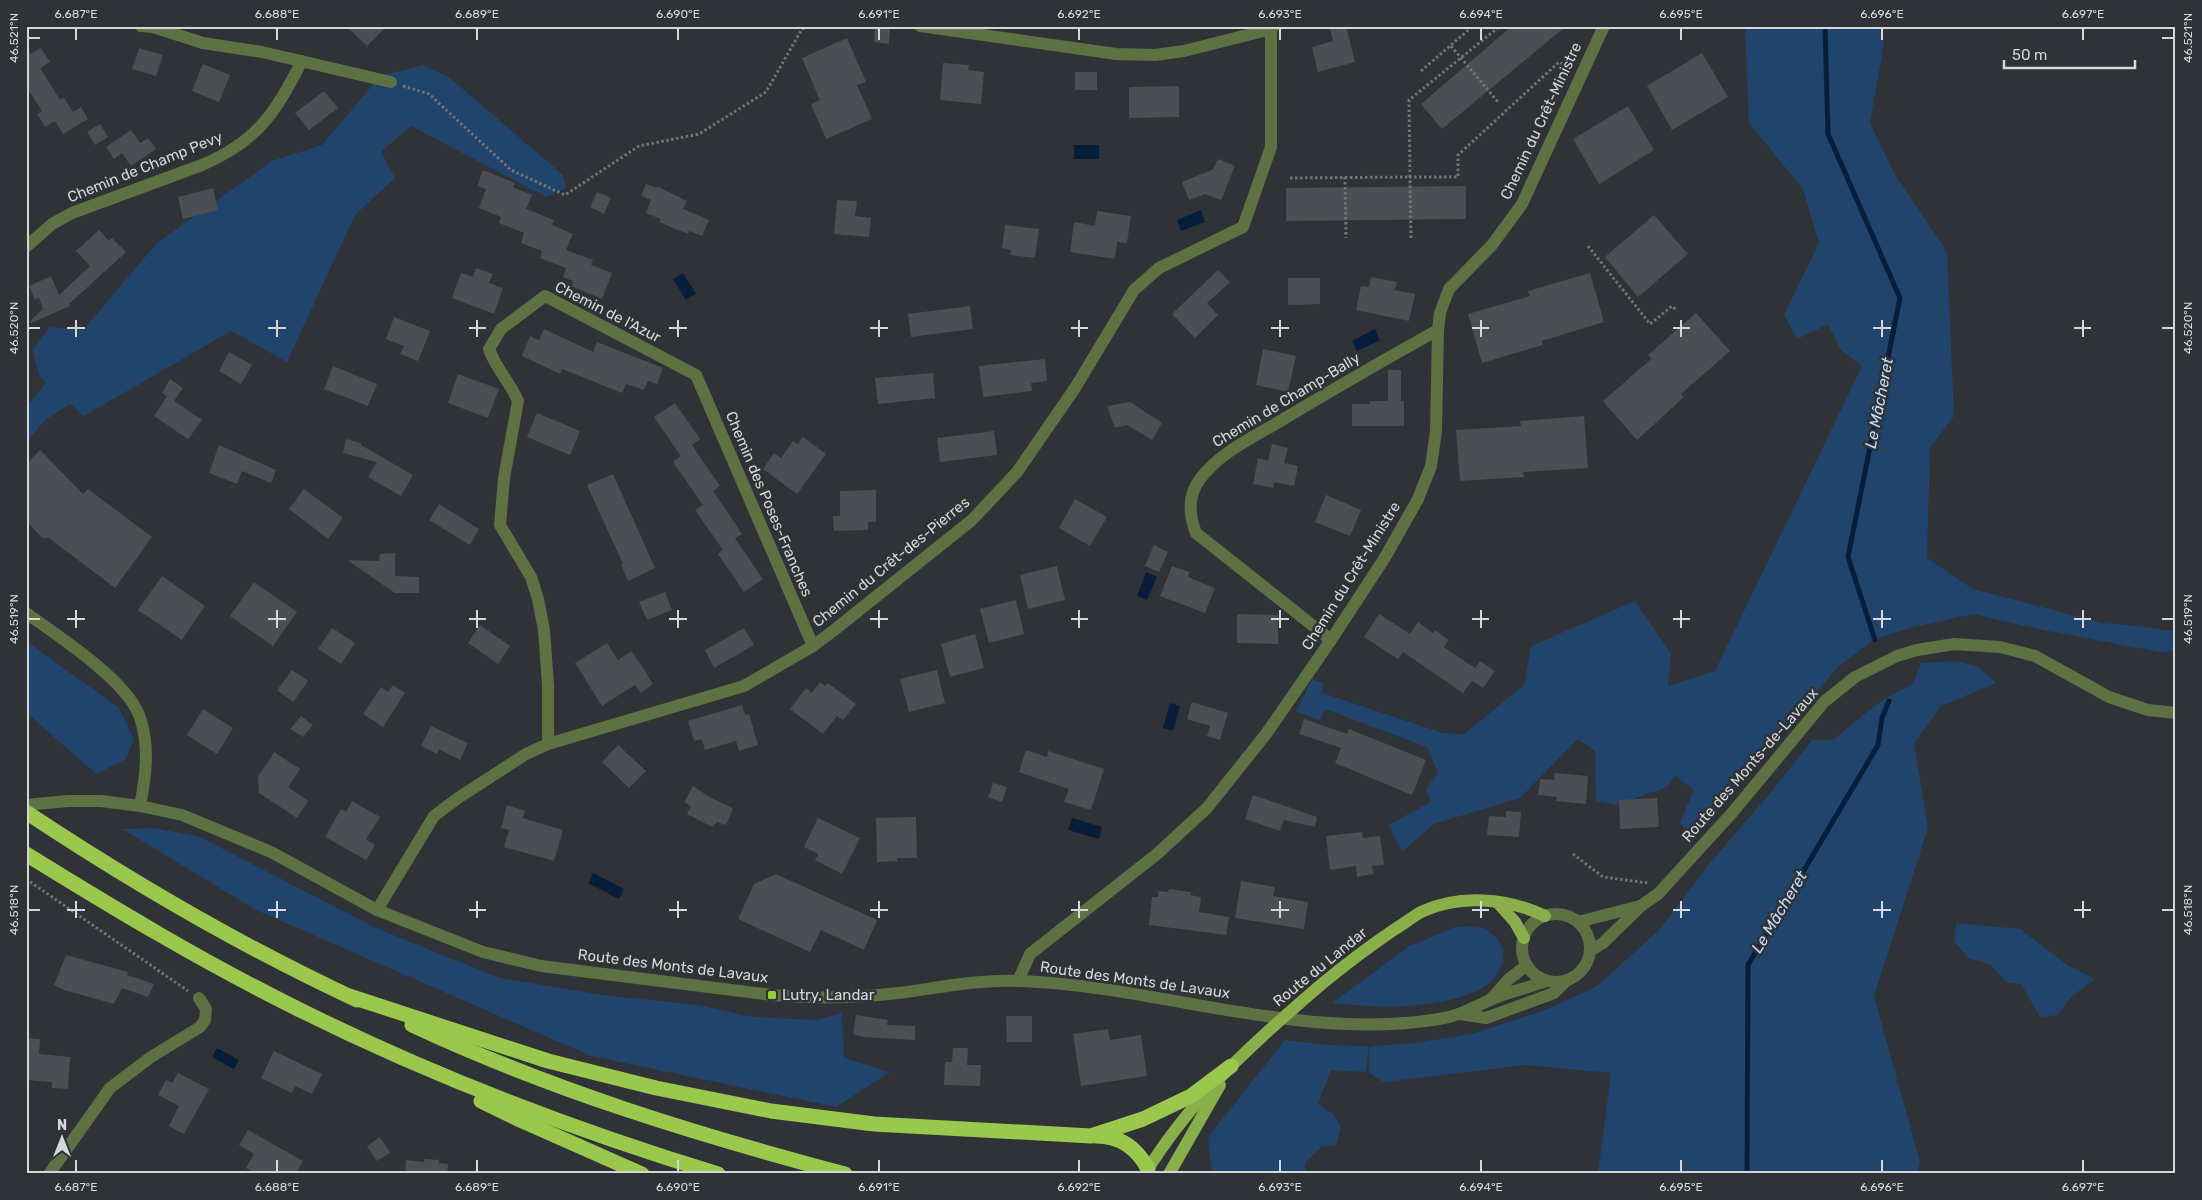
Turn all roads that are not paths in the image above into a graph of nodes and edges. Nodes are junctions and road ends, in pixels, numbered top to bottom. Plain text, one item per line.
1 (141, 26) edge
2 (920, 26) edge
3 (1604, 26) edge
4 (1272, 28) edge
5 (302, 62) junction
6 (391, 82) road end
7 (26, 247) edge
8 (1438, 330) junction
9 (696, 375) joint
10 (26, 613) edge
11 (1331, 640) junction
12 (812, 646) junction
13 (2176, 713) edge
14 (548, 744) junction
15 (26, 805) edge
16 (140, 806) junction
17 (26, 812) edge
18 (26, 854) edge
19 (1498, 903) junction
20 (1642, 905) junction
21 (377, 910) junction
22 (1545, 916) junction
23 (1578, 922) junction
24 (1524, 938) junction
25 (1590, 951) junction
26 (1527, 965) junction
27 (1018, 981) junction
28 (1546, 981) junction
29 (1566, 981) junction
30 (349, 996) junction
31 (199, 998) road end
32 (1490, 1000) junction
33 (1460, 1014) junction
34 (362, 1040) junction
35 (1231, 1066) junction
36 (1092, 1136) junction
37 (1148, 1172) edge
38 (49, 1174) edge
39 (642, 1174) edge
40 (718, 1174) edge
41 (845, 1174) edge
42 (1169, 1174) edge

1 - 5 street
2 - 4 street
3 - 8 street, Chemin du Crêt-Ministre
4 - 12 street, Chemin du Crêt-des-Pierres
5 - 6 street
5 - 7 street, Chemin de Champ Pevy
8 - 11 street, Chemin du Crêt-Ministre
8 - 11 street, Chemin de Champ-Bally
9 - 12 street, Chemin des Poses-Franches
9 - 14 street, Chemin de l'Azur
10 - 16 street
11 - 27 street, Chemin du Crêt-Ministre
12 - 14 street, Chemin du Crêt-des-Pierres
13 - 20 street, Route des Monts-de-Lavaux
14 - 21 street, Chemin du Crêt-des-Pierres
15 - 16 street, Route des Monts de Lavaux
16 - 21 street, Route des Monts de Lavaux
17 - 30 highway
18 - 34 highway
19 - 22 main road, Route du Landar
19 - 24 main road
19 - 35 main road, Route du Landar
20 - 23 street
20 - 25 street
21 - 27 street, Route des Monts de Lavaux
22 - 23 street
22 - 24 street
23 - 25 street
24 - 26 street
25 - 29 street
26 - 28 street
26 - 32 street, Route des Monts de Lavaux
27 - 33 street, Route des Monts de Lavaux
28 - 29 street
28 - 32 street, Route des Monts de Lavaux
29 - 33 street
30 - 36 highway
30 - 41 highway
31 - 38 street
32 - 33 street, Route des Monts de Lavaux
34 - 39 highway
34 - 40 highway
35 - 36 highway
35 - 37 main road, Route du Landar
35 - 42 main road, Route du Landar
36 - 37 highway

